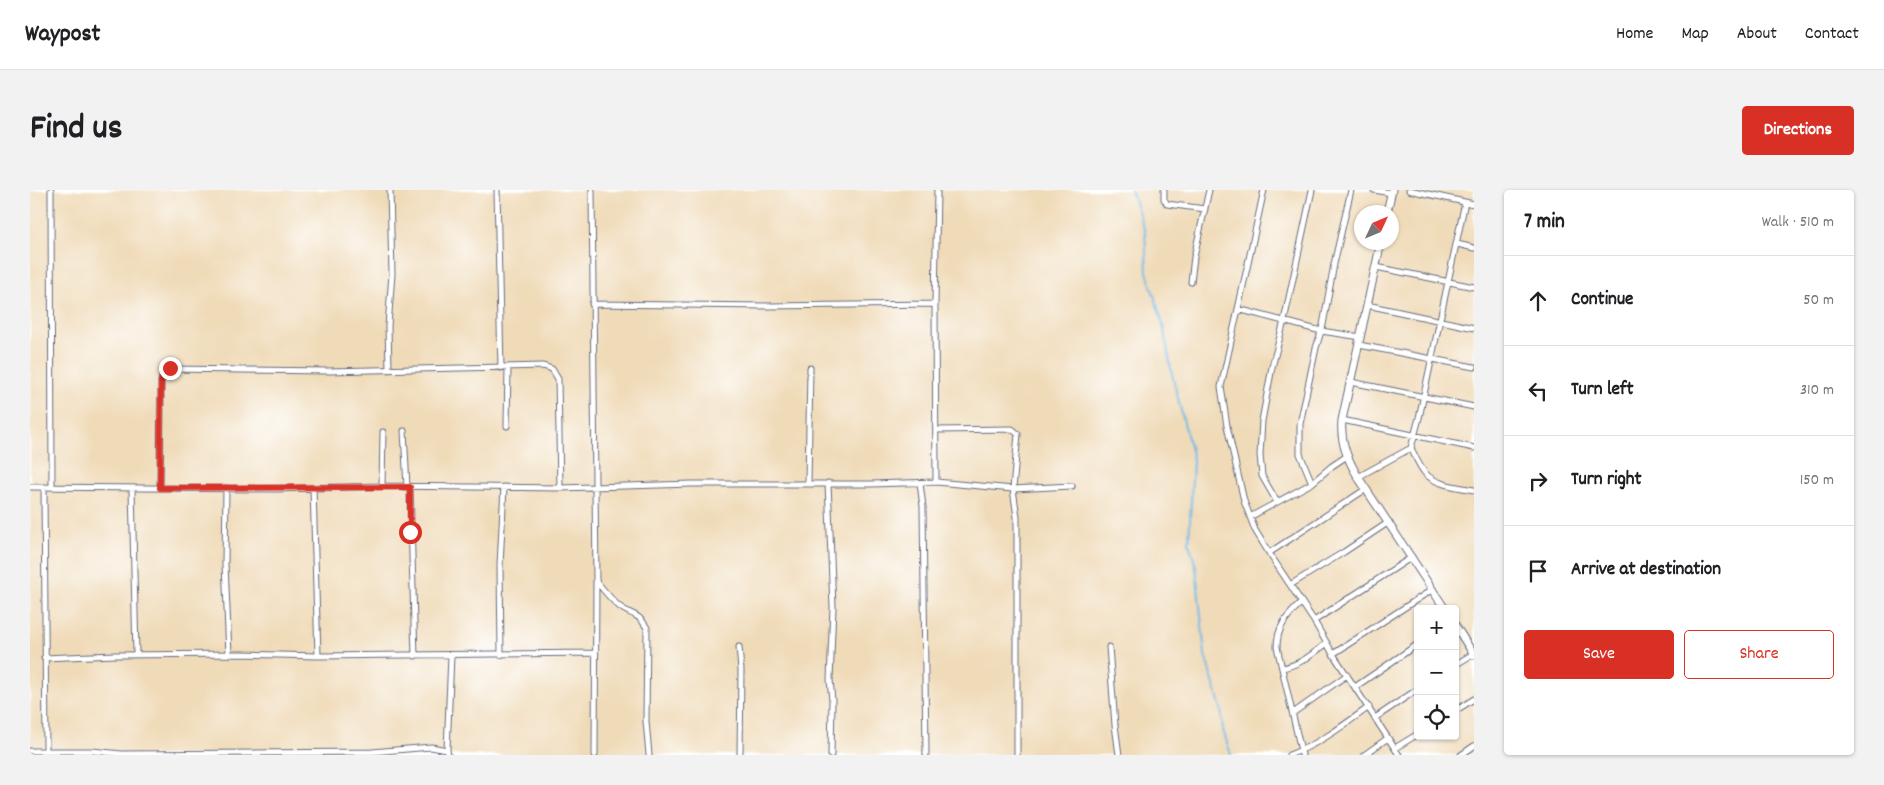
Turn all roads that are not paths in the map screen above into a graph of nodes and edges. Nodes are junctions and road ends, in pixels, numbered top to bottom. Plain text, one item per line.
1 (51, 190) edge
2 (390, 190) edge
3 (497, 190) edge
4 (592, 190) edge
5 (937, 190) edge
6 (1164, 190) edge
7 (1209, 190) edge
8 (1264, 190) edge
9 (1312, 190) edge
10 (1351, 190) edge
11 (1374, 190) edge
12 (1409, 190) edge
13 (1443, 190) edge
14 (1392, 191) edge
15 (1442, 197) junction
16 (1465, 202) junction
17 (1474, 204) edge
18 (1389, 205) edge
19 (1205, 209) junction
20 (1457, 244) junction
21 (1474, 248) edge
22 (1379, 250) edge
23 (1376, 267) junction
24 (1448, 281) junction
25 (1191, 282) dead end
26 (1474, 287) edge
27 (592, 304) junction
28 (935, 304) junction
29 (1367, 306) junction
30 (1238, 309) junction
31 (1440, 321) junction
32 (1284, 322) junction
33 (1474, 328) edge
34 (1321, 331) junction
35 (1360, 341) junction
36 (1431, 358) junction
37 (508, 367) junction
38 (1474, 367) edge
39 (501, 368) junction
40 (810, 368) dead end
41 (389, 370) junction
42 (1352, 382) junction
43 (1423, 397) junction
44 (1474, 408) edge
45 (1342, 420) junction
46 (508, 426) dead end
47 (936, 430) junction
48 (404, 431) dead end
49 (383, 432) dead end
50 (1415, 435) junction
51 (1411, 448) junction
52 (1474, 448) edge
53 (1347, 456) junction
54 (1358, 476) junction
55 (936, 482) junction
56 (808, 483) junction
57 (828, 483) junction
58 (920, 483) junction
59 (1312, 483) junction
60 (382, 486) junction
61 (594, 486) junction
62 (1072, 486) dead end
63 (30, 487) edge
64 (44, 487) junction
65 (52, 487) junction
66 (408, 487) junction
67 (504, 487) junction
68 (132, 488) junction
69 (160, 488) junction
70 (226, 488) junction
71 (313, 488) junction
72 (560, 488) junction
73 (1013, 489) junction
74 (1366, 489) junction
75 (1474, 490) edge
76 (1277, 502) junction
77 (1250, 517) junction
78 (1388, 522) junction
79 (1268, 553) junction
80 (1412, 557) junction
81 (596, 581) junction
82 (1290, 585) junction
83 (1433, 589) junction
84 (1301, 603) junction
85 (1443, 605) edge
86 (1314, 621) junction
87 (1459, 631) edge
88 (1327, 643) junction
89 (739, 646) dead end
90 (1109, 647) dead end
91 (1414, 647) edge
92 (595, 653) junction
93 (136, 654) junction
94 (229, 654) junction
95 (1333, 654) junction
96 (1474, 654) edge
97 (501, 655) junction
98 (318, 656) junction
99 (415, 656) junction
100 (451, 656) junction
101 (44, 658) junction
102 (1459, 663) edge
103 (1282, 668) junction
104 (1347, 675) junction
105 (1356, 687) junction
106 (1414, 691) edge
107 (1474, 699) edge
108 (1369, 708) junction
109 (1459, 708) edge
110 (1293, 713) junction
111 (1376, 718) junction
112 (1414, 736) edge
113 (1388, 738) junction
114 (1474, 746) edge
115 (1395, 748) junction
116 (46, 750) junction
117 (30, 751) edge
118 (448, 753) edge
119 (1302, 753) edge
120 (595, 755) edge
121 (649, 755) edge
122 (740, 755) edge
123 (831, 755) edge
124 (926, 755) edge
125 (1017, 755) edge
126 (1119, 755) edge
127 (1289, 755) edge
128 (1364, 755) edge
129 (1399, 755) edge
130 (1461, 755) edge

1 - 65 street
2 - 41 street
3 - 39 street
4 - 27 street
5 - 28 street
6 - 19 street
7 - 19 street
8 - 30 street
9 - 32 street
10 - 34 street
11 - 14 street
12 - 15 street
13 - 15 street
14 - 18 main road
15 - 16 street
16 - 17 street
16 - 20 street
19 - 25 street
20 - 21 street
20 - 24 street
22 - 23 main road
23 - 24 street
23 - 29 main road
24 - 26 street
24 - 31 street
27 - 28 street
27 - 61 street
28 - 47 street
29 - 31 street
29 - 35 main road
30 - 32 street
30 - 77 street
31 - 33 street
31 - 36 street
32 - 34 street
32 - 76 street
34 - 35 street
34 - 59 street
35 - 36 street
35 - 42 main road
36 - 38 street
36 - 43 street
37 - 39 street
37 - 46 street
37 - 72 street
39 - 41 street
40 - 56 street
41 - 69 street
42 - 43 street
42 - 45 main road
43 - 44 street
43 - 50 street
45 - 50 street
45 - 53 main road
47 - 55 street
47 - 73 street
48 - 66 street
49 - 60 street
50 - 51 street
50 - 52 street
51 - 54 street
51 - 75 street
53 - 54 main road
53 - 59 street
54 - 74 main road
55 - 58 street
55 - 73 street
56 - 57 street
56 - 61 street
57 - 58 street
57 - 123 street
58 - 124 street
59 - 76 street
60 - 66 street
60 - 71 street
61 - 72 street
61 - 81 street
62 - 73 street
63 - 64 street
64 - 65 street
64 - 101 street
65 - 68 street
66 - 67 street
66 - 99 street
67 - 72 street
67 - 97 street
68 - 69 street
68 - 93 street
69 - 70 street
70 - 71 street
70 - 94 street
71 - 98 street
73 - 125 street
74 - 78 main road
74 - 79 street
76 - 77 street
77 - 79 street
78 - 80 main road
78 - 82 street
79 - 82 street
80 - 83 main road
80 - 86 street
81 - 92 street
81 - 121 street
82 - 84 street
83 - 85 main road
83 - 95 street
84 - 86 street
84 - 103 street
86 - 88 street
87 - 96 main road
88 - 95 street
88 - 103 street
89 - 122 street
90 - 126 street
91 - 105 street
92 - 97 street
92 - 120 street
93 - 94 street
93 - 101 street
94 - 98 street
95 - 104 street
96 - 102 street
97 - 100 street
98 - 99 street
99 - 100 street
100 - 118 street
101 - 116 street
103 - 110 street
104 - 105 street
104 - 110 street
105 - 108 street
106 - 111 street
107 - 109 street
108 - 111 street
108 - 119 street
110 - 119 street
111 - 113 street
112 - 115 street
113 - 115 street
113 - 128 street
114 - 130 street
115 - 129 street
116 - 117 street
116 - 118 street
119 - 127 street

